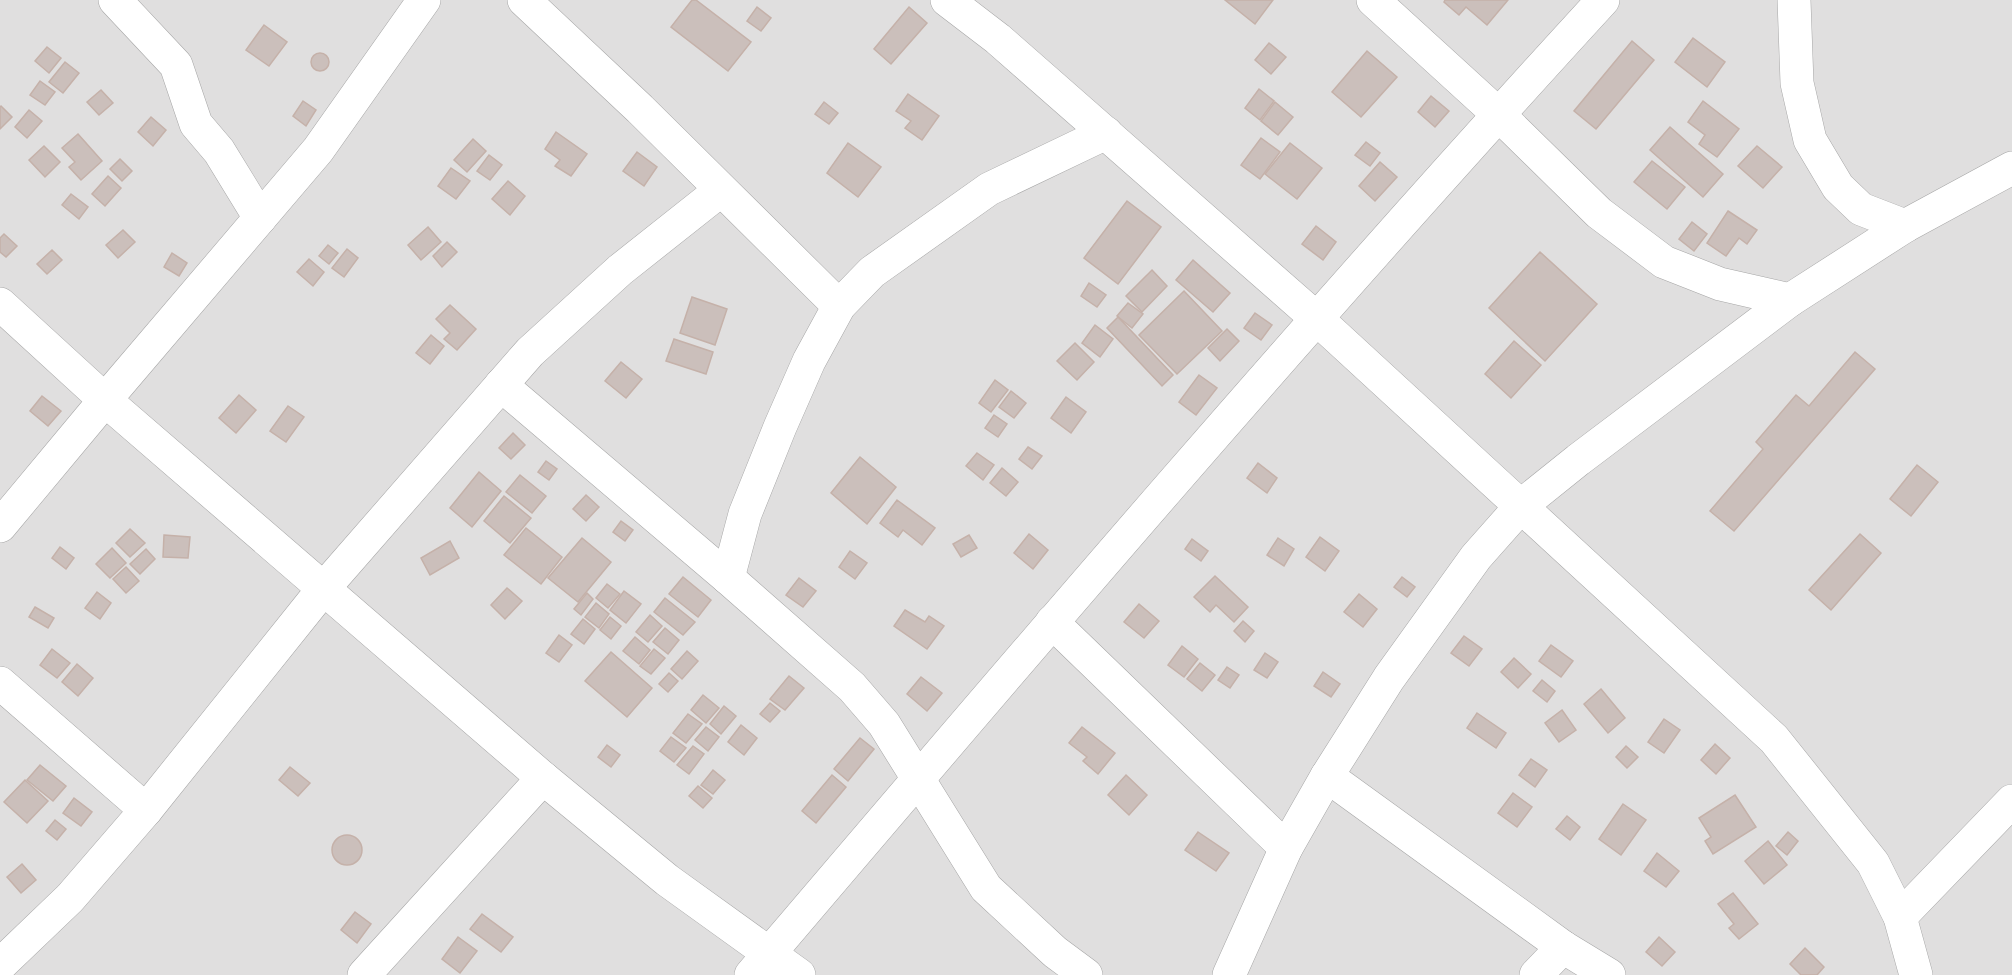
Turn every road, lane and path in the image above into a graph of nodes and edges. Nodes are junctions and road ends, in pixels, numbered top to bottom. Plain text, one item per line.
1 (115, 0) edge
2 (424, 0) edge
3 (524, 0) edge
4 (947, 0) edge
5 (1372, 0) edge
6 (1603, 0) edge
7 (1794, 0) edge
8 (1498, 114) junction
9 (1106, 133) junction
10 (2012, 168) edge
11 (721, 190) junction
12 (260, 218) junction
13 (1905, 226) junction
14 (1790, 300) junction
15 (0, 304) edge
16 (839, 306) junction
17 (1316, 318) junction
18 (501, 385) junction
19 (105, 399) junction
20 (1521, 505) junction
21 (0, 526) edge
22 (728, 578) junction
23 (324, 588) junction
24 (1052, 622) junction
25 (0, 683) edge
26 (1327, 776) junction
27 (543, 778) junction
28 (919, 778) junction
29 (2012, 801) edge
30 (146, 810) junction
31 (1286, 848) junction
32 (1900, 917) junction
33 (1563, 946) junction
34 (760, 964) edge
35 (0, 965) edge
36 (1913, 972) edge
37 (364, 975) edge
38 (799, 975) edge
39 (1086, 975) edge
40 (1229, 975) edge
41 (1536, 975) edge
42 (1609, 975) edge

1 - 12 street
2 - 12 street
3 - 11 street
4 - 9 street
5 - 8 street
6 - 8 street
7 - 13 street
8 - 14 street
8 - 17 street
9 - 16 street
9 - 17 street
10 - 13 street
11 - 16 street
11 - 18 street
12 - 19 street
13 - 14 street
14 - 20 street
15 - 19 street
16 - 22 street
17 - 20 street
17 - 24 street
18 - 22 street
18 - 23 street
19 - 21 street
19 - 23 street
20 - 26 street
20 - 32 street
22 - 28 street
23 - 27 street
23 - 30 street
24 - 28 street
24 - 31 street
25 - 30 street
26 - 31 street
26 - 33 street
27 - 34 street
27 - 37 street
28 - 34 street
28 - 39 street
29 - 32 street
30 - 35 street
31 - 40 street
32 - 36 street
33 - 41 street
33 - 42 street
34 - 38 street

